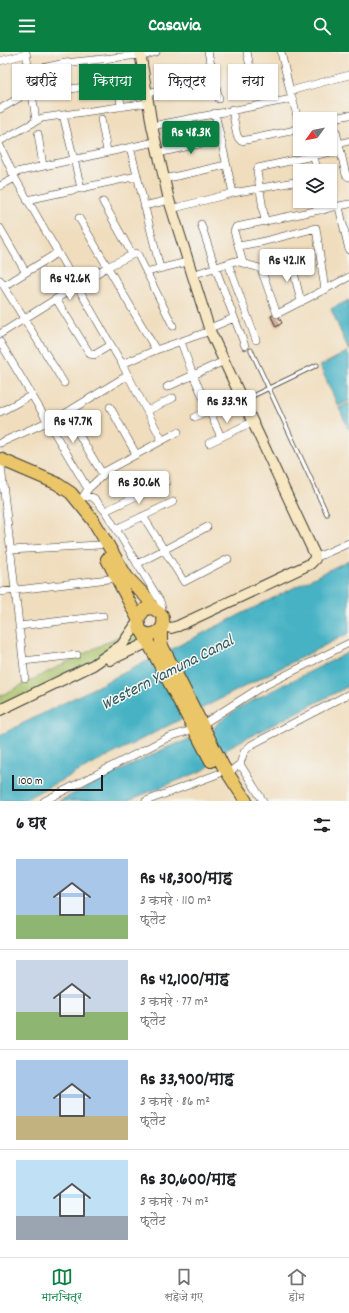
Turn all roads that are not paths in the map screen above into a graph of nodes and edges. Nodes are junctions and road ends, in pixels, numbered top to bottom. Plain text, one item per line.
1 (156, 52) edge
2 (208, 52) edge
3 (247, 52) edge
4 (281, 52) edge
5 (26, 53) edge
6 (140, 55) edge
7 (0, 61) edge
8 (27, 64) edge
9 (60, 64) edge
10 (210, 64) edge
11 (249, 64) edge
12 (349, 76) edge
13 (71, 89) edge
14 (290, 91) junction
15 (154, 95) edge
16 (147, 98) junction
17 (292, 99) junction
18 (16, 100) edge
19 (33, 100) edge
20 (121, 107) junction
21 (0, 109) edge
22 (232, 109) junction
23 (296, 112) edge
24 (215, 113) junction
25 (63, 115) junction
26 (349, 115) edge
27 (337, 117) edge
28 (101, 120) dead end
29 (36, 121) junction
30 (152, 126) junction
31 (293, 130) edge
32 (38, 134) dead end
33 (337, 136) edge
34 (221, 139) junction
35 (0, 141) edge
36 (349, 141) edge
37 (155, 142) junction
38 (0, 146) edge
39 (130, 147) junction
40 (339, 147) junction
41 (107, 151) junction
42 (158, 153) junction
43 (314, 156) joint
44 (73, 159) junction
45 (316, 164) edge
46 (226, 165) junction
47 (43, 166) junction
48 (14, 176) junction
49 (137, 176) junction
50 (349, 177) edge
51 (164, 179) junction
52 (293, 182) edge
53 (0, 186) edge
54 (80, 188) junction
55 (259, 189) junction
56 (233, 193) junction
57 (27, 200) junction
58 (103, 202) dead end
59 (170, 204) junction
60 (349, 204) edge
61 (144, 206) junction
62 (338, 207) junction
63 (324, 210) joint
64 (79, 218) dead end
65 (265, 222) junction
66 (201, 224) dead end
67 (0, 228) edge
68 (239, 246) junction
69 (349, 250) edge
70 (57, 253) junction
71 (132, 254) junction
72 (304, 256) dead end
73 (291, 260) junction
74 (187, 262) junction
75 (228, 263) junction
76 (243, 263) junction
77 (107, 267) junction
78 (160, 268) junction
79 (215, 268) junction
80 (261, 269) junction
81 (25, 272) junction
82 (146, 272) junction
83 (192, 275) junction
84 (349, 277) edge
85 (2, 283) edge
86 (76, 286) junction
87 (325, 290) junction
88 (56, 299) junction
89 (301, 302) junction
90 (234, 318) junction
91 (23, 320) junction
92 (173, 326) dead end
93 (210, 329) junction
94 (0, 334) edge
95 (256, 340) dead end
96 (181, 342) junction
97 (0, 343) edge
98 (111, 345) junction
99 (248, 348) joint
100 (156, 350) junction
101 (224, 361) junction
102 (122, 364) junction
103 (317, 365) dead end
104 (128, 376) junction
105 (193, 376) junction
106 (64, 383) dead end
107 (167, 387) dead end
108 (269, 388) junction
109 (32, 395) junction
110 (174, 398) dead end
111 (241, 398) junction
112 (110, 408) dead end
113 (209, 410) junction
114 (147, 411) junction
115 (0, 412) edge
116 (194, 417) dead end
117 (47, 422) junction
118 (252, 422) junction
119 (178, 432) dead end
120 (221, 437) junction
121 (162, 440) junction
122 (0, 443) edge
123 (209, 443) dead end
124 (136, 454) junction
125 (0, 463) edge
126 (102, 473) junction
127 (166, 482) dead end
128 (84, 495) junction
129 (173, 502) dead end
130 (105, 511) junction
131 (327, 514) dead end
132 (143, 516) junction
133 (207, 527) dead end
134 (116, 529) junction
135 (349, 543) edge
136 (99, 544) junction
137 (164, 548) junction
138 (10, 550) junction
139 (315, 558) junction
140 (228, 559) dead end
141 (137, 564) junction
142 (117, 578) junction
143 (14, 590) junction
144 (0, 592) edge
145 (156, 610) junction
146 (103, 616) dead end
147 (19, 626) junction
148 (162, 628) junction
149 (147, 635) junction
150 (349, 643) edge
151 (77, 654) dead end
152 (23, 661) junction
153 (93, 665) junction
154 (25, 678) dead end
155 (349, 694) edge
156 (0, 710) edge
157 (199, 727) junction
158 (240, 764) junction
159 (221, 771) junction
160 (162, 798) edge
161 (44, 801) edge
162 (146, 801) edge
163 (237, 801) edge
164 (246, 801) edge
165 (263, 801) edge

1 - 6 street
2 - 10 street
3 - 11 street
4 - 14 street
5 - 7 street
5 - 8 street
6 - 9 street
6 - 16 street
12 - 14 street
13 - 20 street
14 - 17 street
15 - 16 street
16 - 20 street
16 - 30 street
17 - 22 street
17 - 23 street
18 - 21 street
19 - 29 street
20 - 25 street
22 - 24 street
22 - 31 street
24 - 30 street
24 - 34 street
25 - 29 street
25 - 44 street
26 - 27 street
28 - 41 street
29 - 35 street
30 - 37 street
32 - 47 street
33 - 40 street
34 - 42 street
34 - 46 street
36 - 40 street
37 - 39 street
37 - 42 street
38 - 48 street
39 - 41 street
39 - 49 street
40 - 50 street
41 - 44 street
42 - 51 street
43 - 45 street
43 - 55 street
44 - 47 street
44 - 54 street
46 - 51 street
46 - 56 street
47 - 48 street
48 - 53 street
48 - 57 street
49 - 54 street
49 - 61 street
51 - 59 street
52 - 55 street
54 - 57 street
55 - 56 street
55 - 65 street
56 - 59 street
57 - 70 street
58 - 71 street
59 - 61 street
59 - 74 street
60 - 62 street
61 - 78 street
62 - 63 street
62 - 69 street
63 - 65 street
64 - 77 street
65 - 68 street
66 - 79 street
67 - 81 street
68 - 76 street
68 - 87 street
70 - 81 street
70 - 86 street
71 - 77 street
71 - 82 street
72 - 73 street
73 - 80 street
73 - 89 street
74 - 78 street
74 - 83 street
75 - 76 street
75 - 79 street
75 - 95 street
76 - 80 street
77 - 86 street
77 - 100 street
78 - 82 street
79 - 83 street
79 - 90 street
80 - 89 street
81 - 85 street
82 - 92 street
83 - 93 street
84 - 87 street
85 - 91 street
86 - 88 street
86 - 98 street
87 - 89 street
88 - 91 street
88 - 98 street
90 - 93 street
90 - 99 street
91 - 94 street
91 - 106 street
93 - 96 street
93 - 101 street
96 - 100 street
96 - 105 street
97 - 109 street
98 - 102 street
99 - 108 lane
100 - 102 street
101 - 105 street
101 - 111 street
102 - 104 street
103 - 108 lane
104 - 114 street
104 - 126 street
105 - 107 street
105 - 113 street
108 - 111 lane
108 - 131 lane
109 - 115 street
109 - 117 street
110 - 114 street
111 - 113 street
111 - 118 street
112 - 124 street
113 - 116 street
113 - 120 street
114 - 121 street
117 - 122 street
117 - 128 street
118 - 120 street
118 - 139 street
119 - 121 street
120 - 123 street
121 - 124 street
124 - 126 street
125 - 128 highway
125 - 136 highway
125 - 138 street
126 - 128 street
127 - 130 street
128 - 130 street
128 - 145 highway
129 - 132 street
130 - 134 street
132 - 134 street
132 - 137 street
133 - 137 street
134 - 141 street
135 - 139 street
136 - 138 street
136 - 142 highway
137 - 140 street
137 - 141 street
138 - 143 street
139 - 148 street
141 - 145 street
142 - 143 street
142 - 149 highway
143 - 144 street
143 - 147 street
145 - 148 highway
145 - 149 highway
146 - 147 street
147 - 152 street
148 - 149 highway
148 - 149 highway
149 - 153 street
149 - 153 street
149 - 157 highway
150 - 157 street
151 - 152 street
152 - 154 street
153 - 156 street
155 - 158 street
157 - 159 highway
157 - 161 street
158 - 159 street
158 - 165 street
159 - 160 street
159 - 163 highway
159 - 164 highway
160 - 162 street

